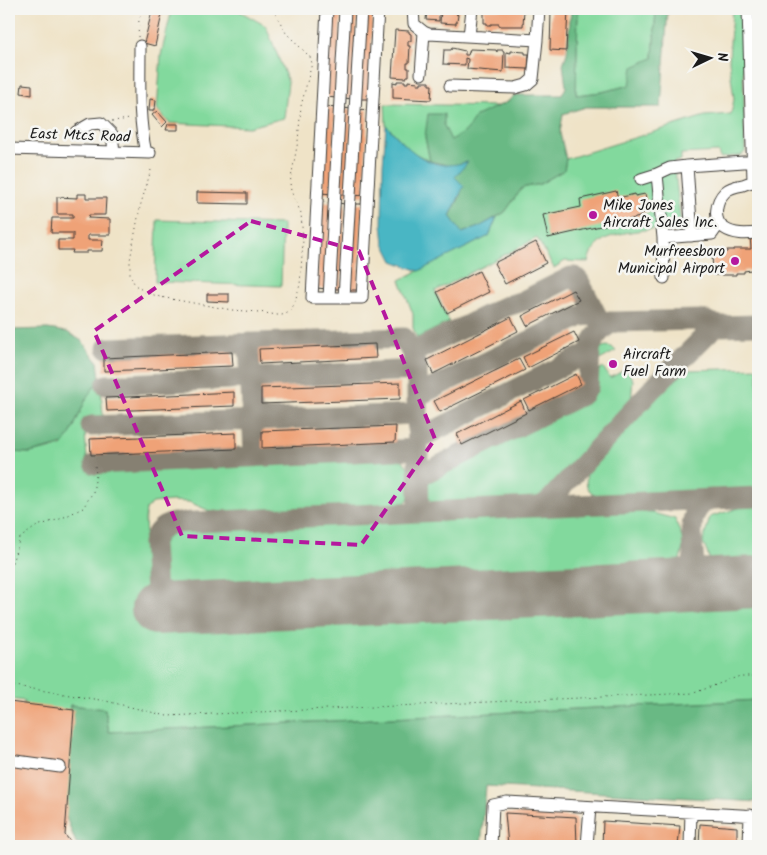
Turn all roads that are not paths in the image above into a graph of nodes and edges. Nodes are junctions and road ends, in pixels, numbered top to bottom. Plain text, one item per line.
1 (327, 9) edge
2 (345, 9) edge
3 (360, 9) edge
4 (378, 9) edge
5 (413, 9) edge
6 (472, 9) edge
7 (539, 9) edge
8 (748, 9) edge
9 (424, 32) junction
10 (469, 36) junction
11 (538, 40) junction
12 (140, 46) road end
13 (754, 61) edge
14 (421, 74) dead end
15 (450, 86) dead end
16 (322, 102) junction
17 (339, 103) junction
18 (356, 104) junction
19 (372, 105) junction
20 (76, 132) dead end
21 (755, 133) edge
22 (9, 149) edge
23 (114, 152) junction
24 (755, 161) edge
25 (687, 166) junction
26 (657, 174) junction
27 (641, 179) dead end
28 (756, 182) edge
29 (316, 197) junction
30 (335, 198) junction
31 (350, 199) junction
32 (367, 200) junction
33 (719, 224) junction
34 (758, 233) edge
35 (692, 236) junction
36 (663, 238) junction
37 (664, 278) dead end
38 (329, 298) junction
39 (344, 298) junction
40 (9, 760) edge
41 (60, 767) dead end
42 (590, 807) junction
43 (691, 812) junction
44 (754, 816) edge
45 (491, 846) edge
46 (587, 846) edge
47 (690, 846) edge
48 (749, 846) edge

1 - 16 street
2 - 17 street
3 - 4 street
3 - 18 street
4 - 19 street
5 - 9 street
6 - 10 street
7 - 11 street
8 - 13 street
9 - 10 street
9 - 14 street
10 - 11 street
11 - 15 street
12 - 23 street, East Mtcs Road
13 - 21 street
16 - 17 street
16 - 29 street
17 - 18 street
17 - 30 street
18 - 19 street
18 - 31 street
19 - 32 street
20 - 23 street
21 - 24 street
22 - 23 street, East Mtcs Road
24 - 25 street
24 - 28 street
25 - 26 street
25 - 35 street
26 - 27 street
26 - 36 street
28 - 33 street
29 - 30 street
29 - 38 street
30 - 31 street
30 - 38 street
31 - 32 street
31 - 39 street
32 - 39 street
33 - 34 street
33 - 35 street
35 - 36 street
36 - 37 street
38 - 39 street
40 - 41 street
42 - 43 street
42 - 45 street
42 - 46 street
43 - 44 street
43 - 47 street
44 - 48 street

